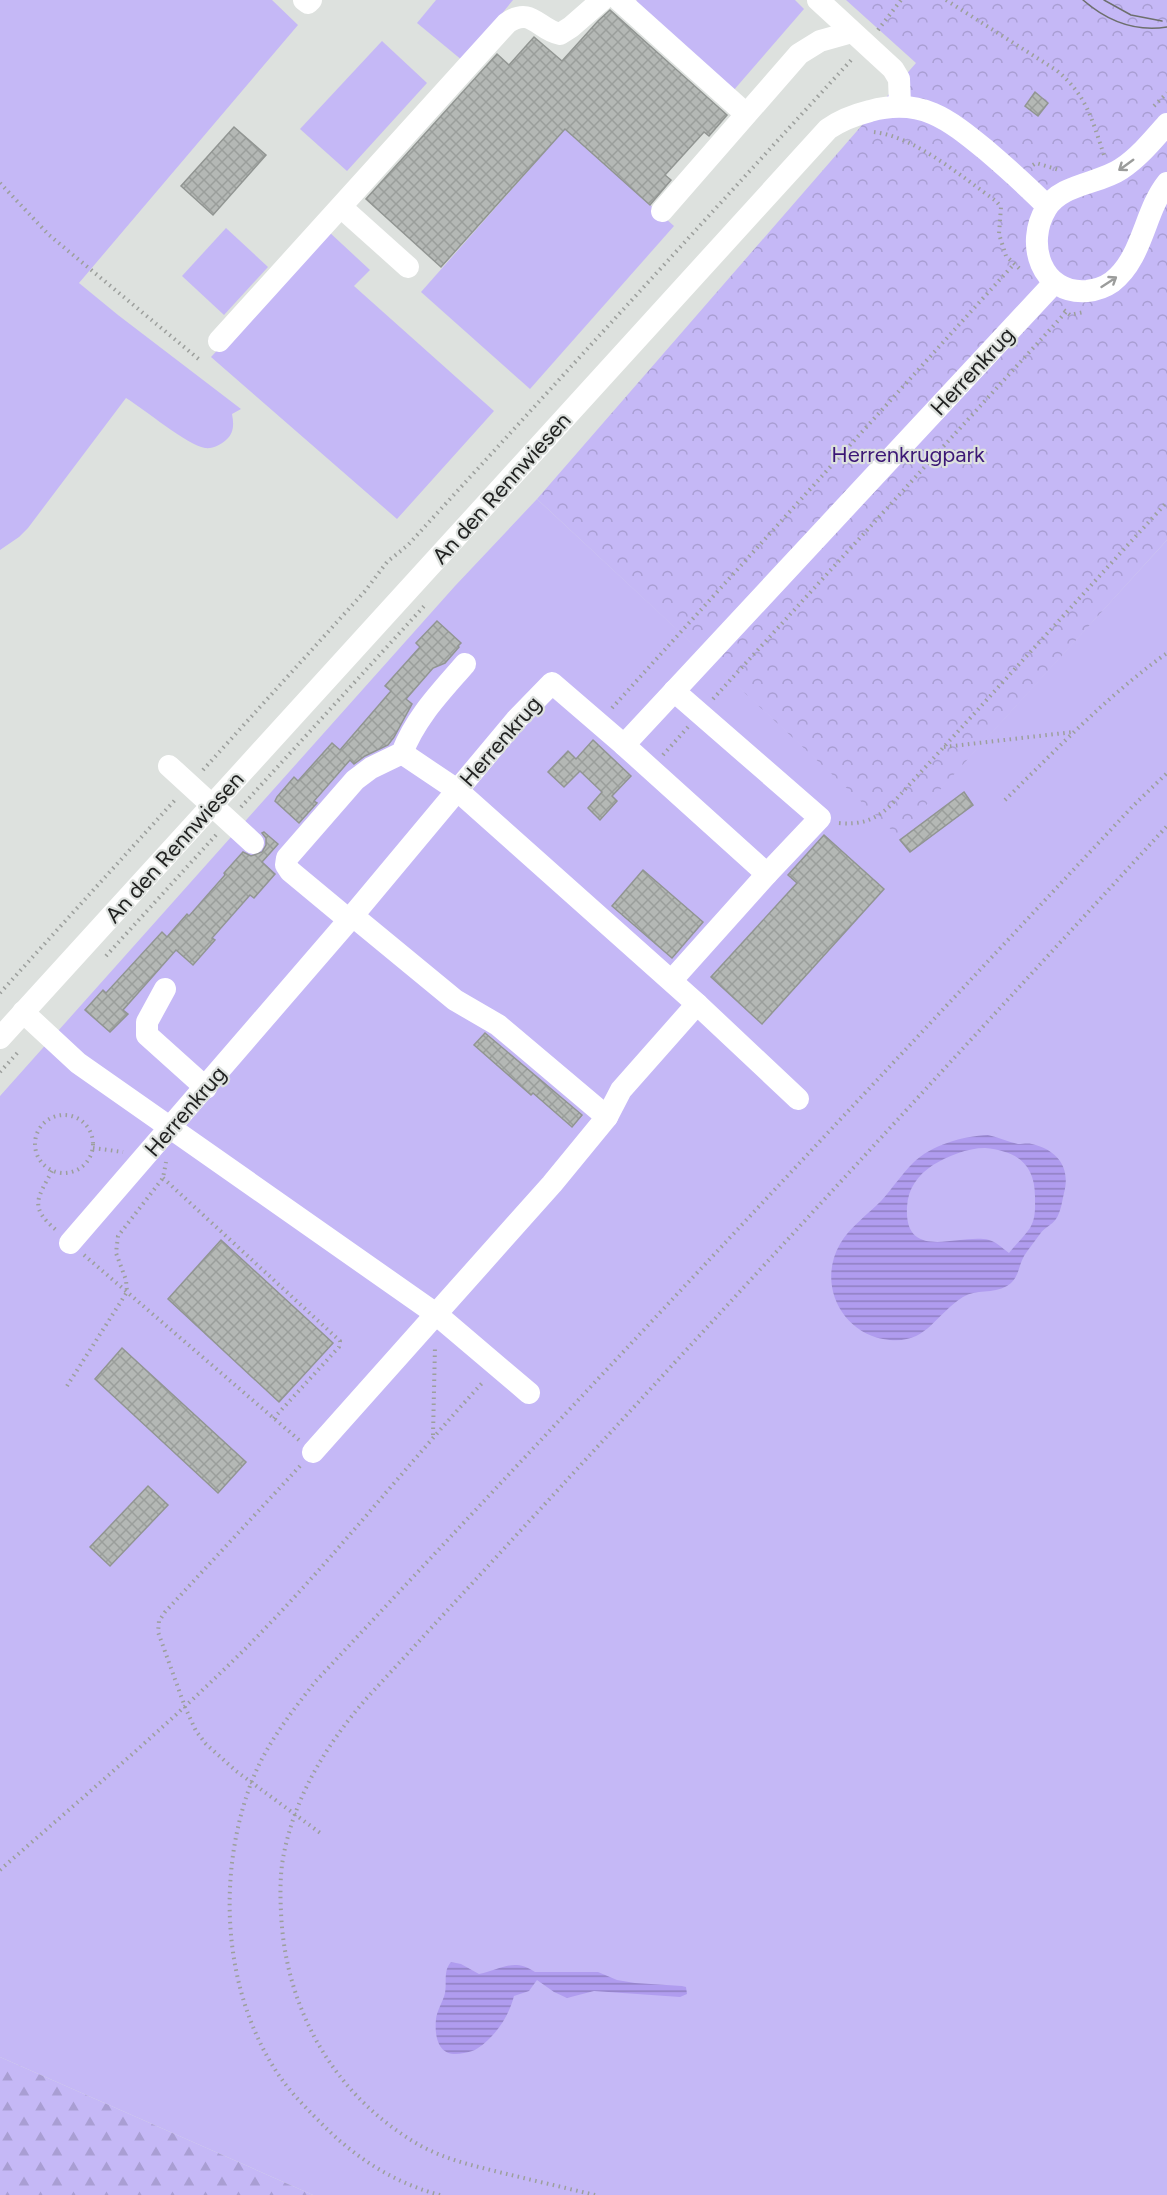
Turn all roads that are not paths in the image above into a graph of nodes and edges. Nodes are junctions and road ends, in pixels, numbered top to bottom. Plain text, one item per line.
1 (304, 0) edge
2 (311, 0) edge
3 (602, 0) edge
4 (619, 0) edge
5 (818, 0) edge
6 (859, 38) junction
7 (900, 105) junction
8 (746, 114) junction
9 (1159, 117) edge
10 (1167, 183) edge
11 (1047, 206) junction
12 (341, 207) junction
13 (662, 211) dead end
14 (408, 267) dead end
15 (1054, 283) junction
16 (219, 341) dead end
17 (465, 664) dead end
18 (674, 691) junction
19 (624, 745) junction
20 (402, 753) junction
21 (169, 766) dead end
22 (457, 790) junction
23 (211, 806) junction
24 (254, 843) dead end
25 (767, 874) junction
26 (351, 918) junction
27 (672, 980) junction
28 (165, 988) dead end
29 (697, 1004) junction
30 (23, 1012) junction
31 (0, 1038) edge
32 (206, 1088) junction
33 (798, 1099) dead end
34 (607, 1117) junction
35 (169, 1130) junction
36 (70, 1243) road end
37 (436, 1314) junction
38 (529, 1393) dead end
39 (313, 1452) road end

1 - 2 street
3 - 12 street
4 - 8 street
5 - 6 street
6 - 7 street
6 - 8 street
7 - 11 street, An den Rennwiesen
7 - 23 street, An den Rennwiesen
8 - 13 street
9 -> 11 street
15 -> 10 street
11 - 15 street
12 - 14 street
12 - 16 street
15 - 18 street, Herrenkrug
17 - 20 street
18 - 19 street, Herrenkrug
18 - 25 street
19 - 22 street, Herrenkrug
19 - 25 street
20 - 22 street
20 - 26 street
21 - 23 street
22 - 26 street, Herrenkrug
22 - 27 street
23 - 24 street
23 - 30 street, An den Rennwiesen
25 - 27 street
26 - 32 street, Herrenkrug
26 - 34 street
27 - 29 street
28 - 32 street
29 - 33 street
29 - 34 street
30 - 31 street, An den Rennwiesen
30 - 35 street
32 - 35 street, Herrenkrug
34 - 37 street
35 - 36 street, Herrenkrug
35 - 37 street
37 - 38 street
37 - 39 street

